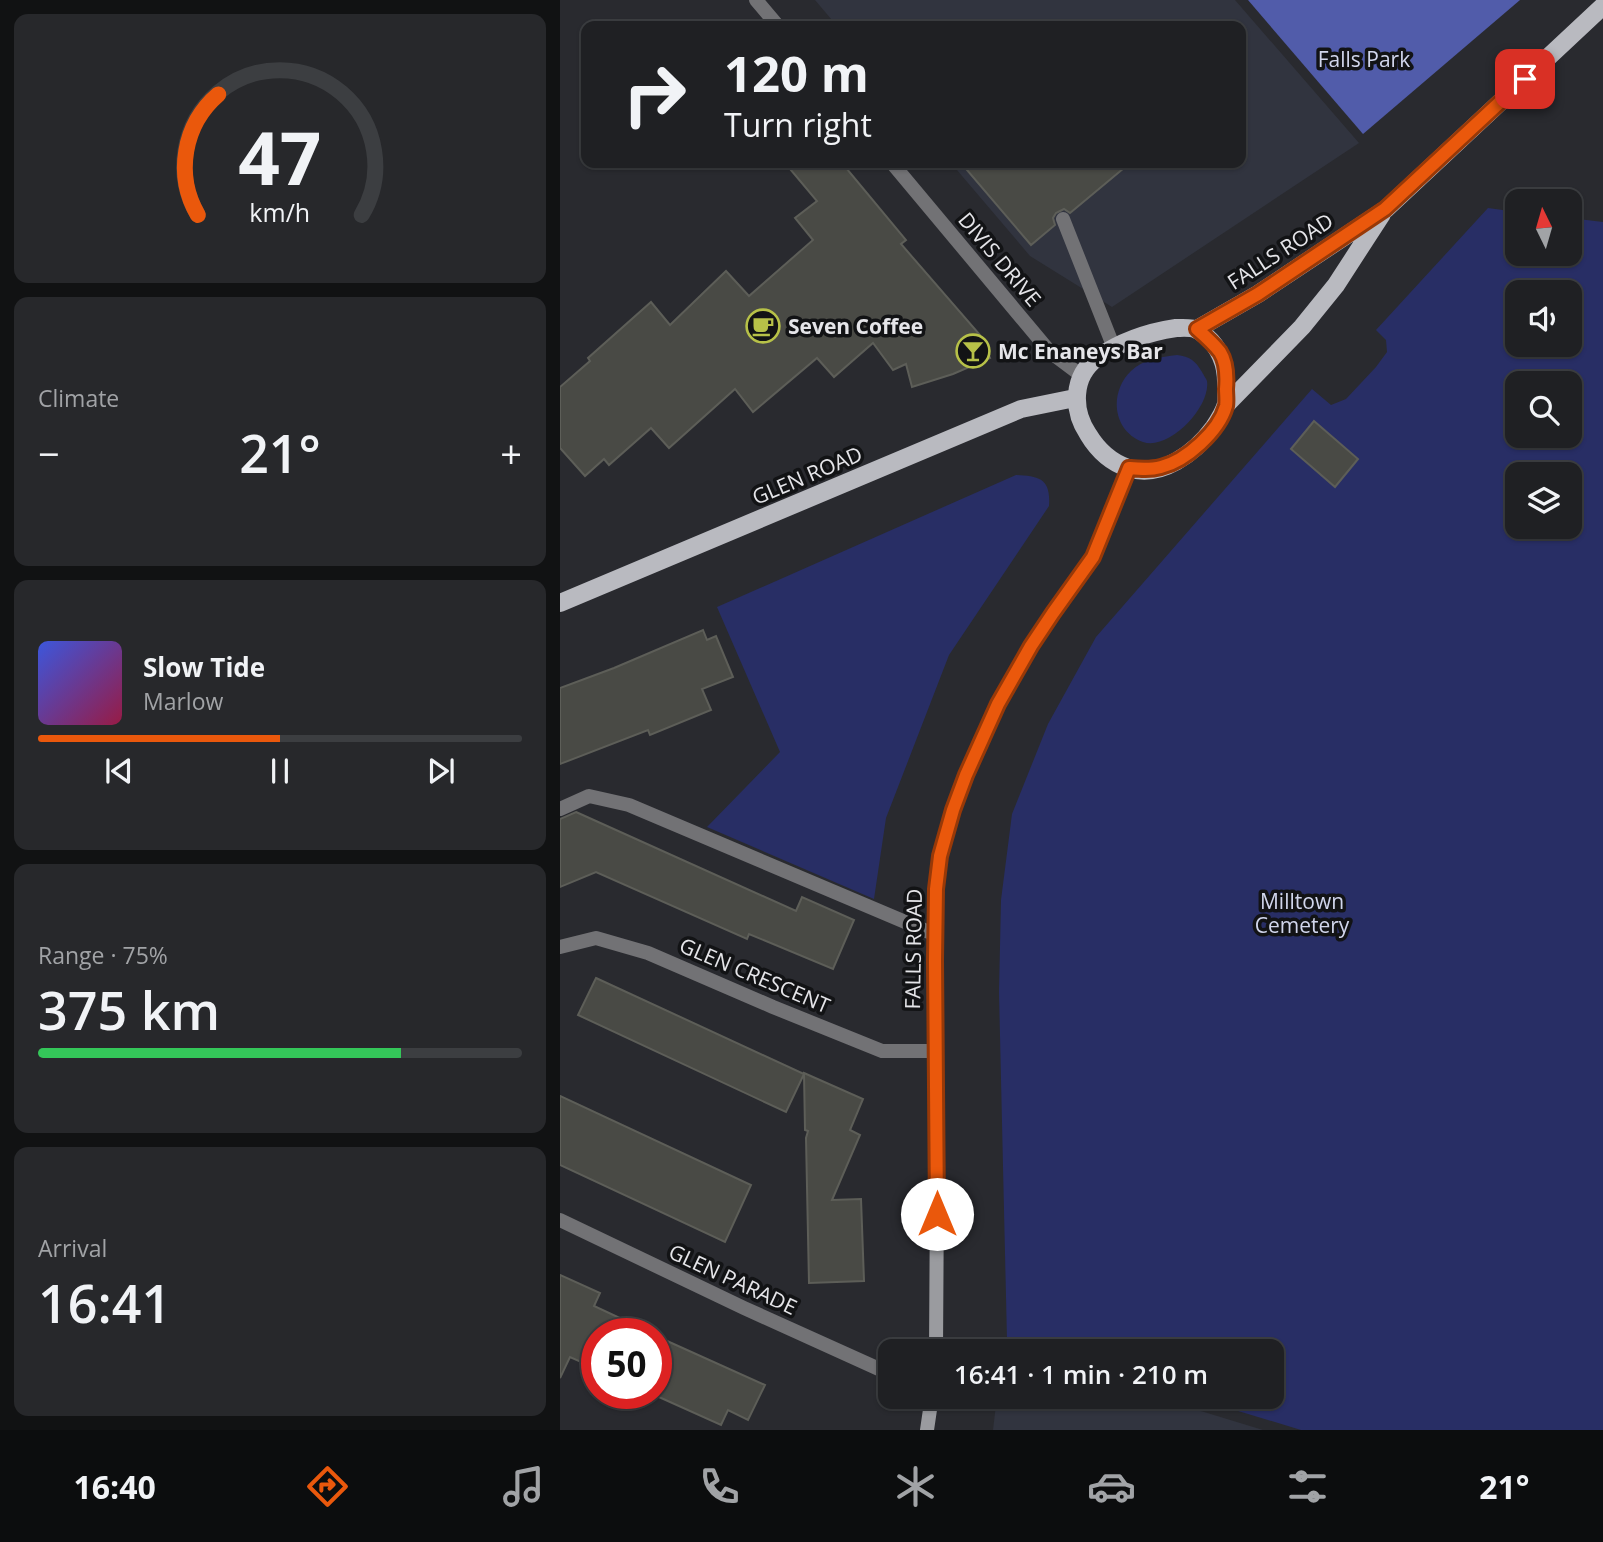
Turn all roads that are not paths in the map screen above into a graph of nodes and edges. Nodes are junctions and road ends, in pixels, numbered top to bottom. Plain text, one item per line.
1 (756, 0) edge
2 (1603, 6) edge
3 (774, 21) edge
4 (896, 168) edge
5 (1385, 209) junction
6 (1063, 219) dead end
7 (1197, 329) junction
8 (1114, 348) junction
9 (1082, 376) junction
10 (1075, 398) junction
11 (1226, 405) junction
12 (1129, 468) junction
13 (561, 600) edge
14 (560, 809) edge
15 (936, 935) junction
16 (560, 947) edge
17 (935, 1051) junction
18 (560, 1220) edge
19 (936, 1339) edge
20 (878, 1369) edge
21 (930, 1409) edge
22 (927, 1430) edge

1 - 3 street
2 - 5 main road, FALLS ROAD
4 - 9 street, DIVIS DRIVE
5 - 7 main road, FALLS ROAD
5 - 11 main road, FALLS ROAD
6 - 8 street
7 - 8 main road
7 - 11 main road
8 - 9 main road
9 - 10 main road
10 - 12 main road
10 - 13 main road, GLEN ROAD
11 - 12 main road
12 - 15 main road, FALLS ROAD
14 - 15 street
15 - 17 main road, FALLS ROAD
16 - 17 street, GLEN CRESCENT
17 - 19 main road, FALLS ROAD
18 - 20 street, GLEN PARADE
21 - 22 main road

